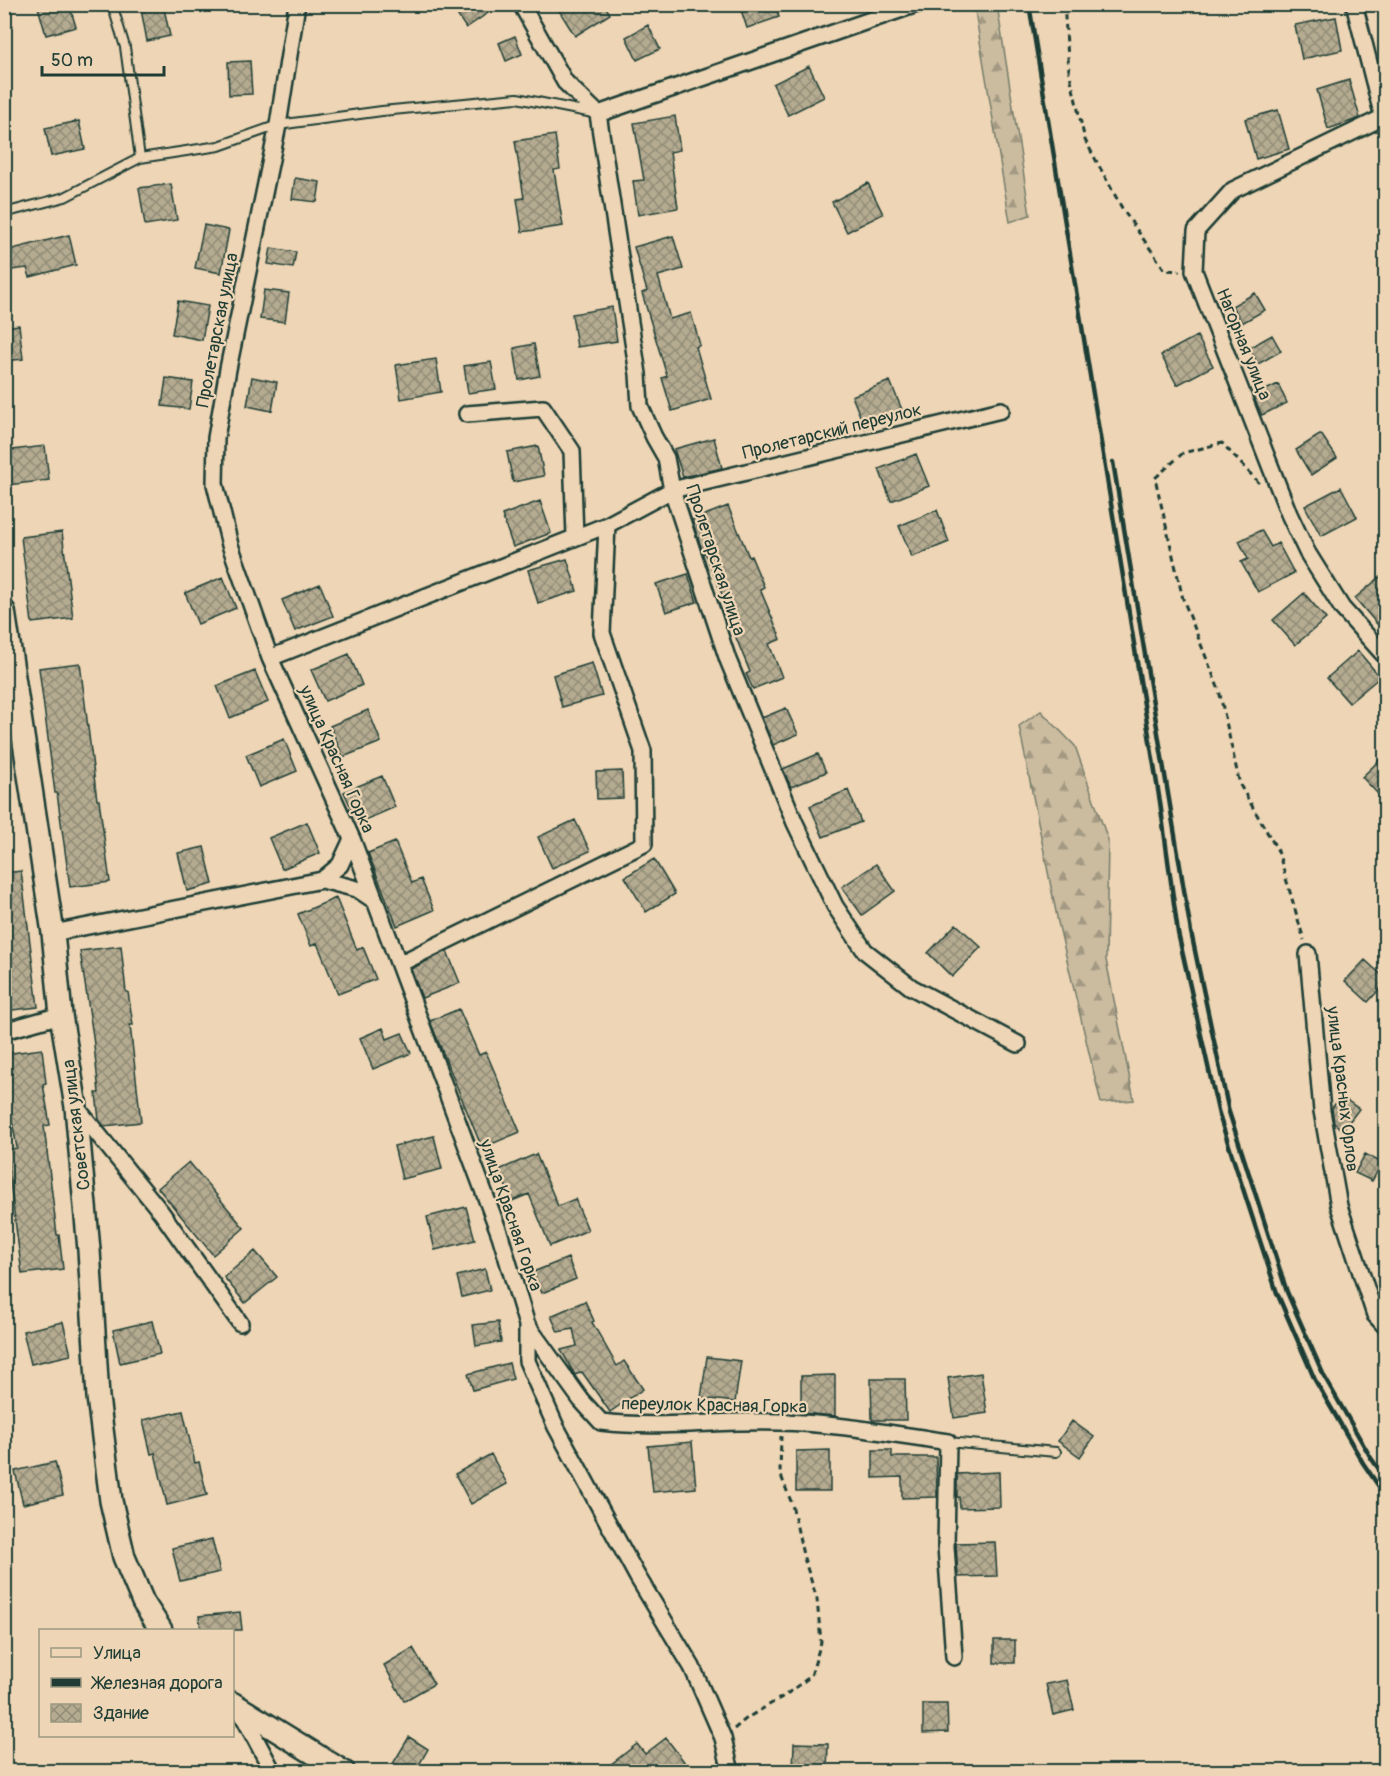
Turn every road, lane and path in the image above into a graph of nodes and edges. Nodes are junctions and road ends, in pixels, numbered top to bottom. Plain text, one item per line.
1 (112, 4) edge
2 (297, 4) edge
3 (521, 4) edge
4 (917, 4) edge
5 (1064, 4) edge
6 (1354, 4) edge
7 (598, 114) junction
8 (1384, 117) edge
9 (278, 125) junction
10 (140, 158) junction
11 (4, 213) edge
12 (1194, 271) junction
13 (1000, 410) dead end
14 (467, 414) dead end
15 (1259, 483) dead end
16 (672, 490) junction
17 (607, 525) junction
18 (575, 537) junction
19 (4, 611) edge
20 (1386, 657) edge
21 (270, 658) junction
22 (352, 839) junction
23 (322, 880) junction
24 (375, 901) junction
25 (53, 933) junction
26 (1308, 954) joint
27 (399, 964) junction
28 (61, 1015) junction
29 (4, 1031) edge
30 (1018, 1044) dead end
31 (76, 1107) junction
32 (240, 1323) dead end
33 (527, 1325) junction
34 (1386, 1327) edge
35 (781, 1422) junction
36 (948, 1442) junction
37 (1056, 1452) dead end
38 (160, 1629) edge
39 (954, 1657) dead end
40 (236, 1705) edge
41 (723, 1738) junction
42 (273, 1772) edge
43 (344, 1772) edge
44 (731, 1772) edge

1 - 10 lane
2 - 9 street, Пролетарская улица
3 - 7 street
4 - 7 street
5 - 12 path
6 - 8 street, Нагорная улица
7 - 9 lane
7 - 16 street, Пролетарская улица
8 - 12 street, Нагорная улица
9 - 10 lane
9 - 21 street, Пролетарская улица
10 - 11 lane
12 - 20 street, Нагорная улица
13 - 16 street, Пролетарский переулок
14 - 18 street
15 - 26 path
16 - 17 street, Пролетарский переулок
16 - 30 street, Пролетарская улица
17 - 18 street, Пролетарский переулок
17 - 27 street
18 - 21 street, Пролетарский переулок
19 - 25 main road, Советская улица
21 - 22 street, улица Красная Горка
22 - 23 street
22 - 24 street, улица Красная Горка
23 - 24 street
23 - 25 street
24 - 27 street, улица Красная Горка
25 - 28 main road, Советская улица
26 - 34 street, улица Красных Орлов
27 - 33 street, улица Красная Горка
28 - 29 street
28 - 31 main road, Советская улица
31 - 32 street
31 - 38 main road, Советская улица
33 - 35 street, переулок Красная Горка
33 - 41 street, улица Красная Горка
35 - 36 street, переулок Красная Горка
35 - 41 path
36 - 37 lane
36 - 39 street
40 - 42 street
40 - 43 main road
41 - 44 street, улица Красная Горка

